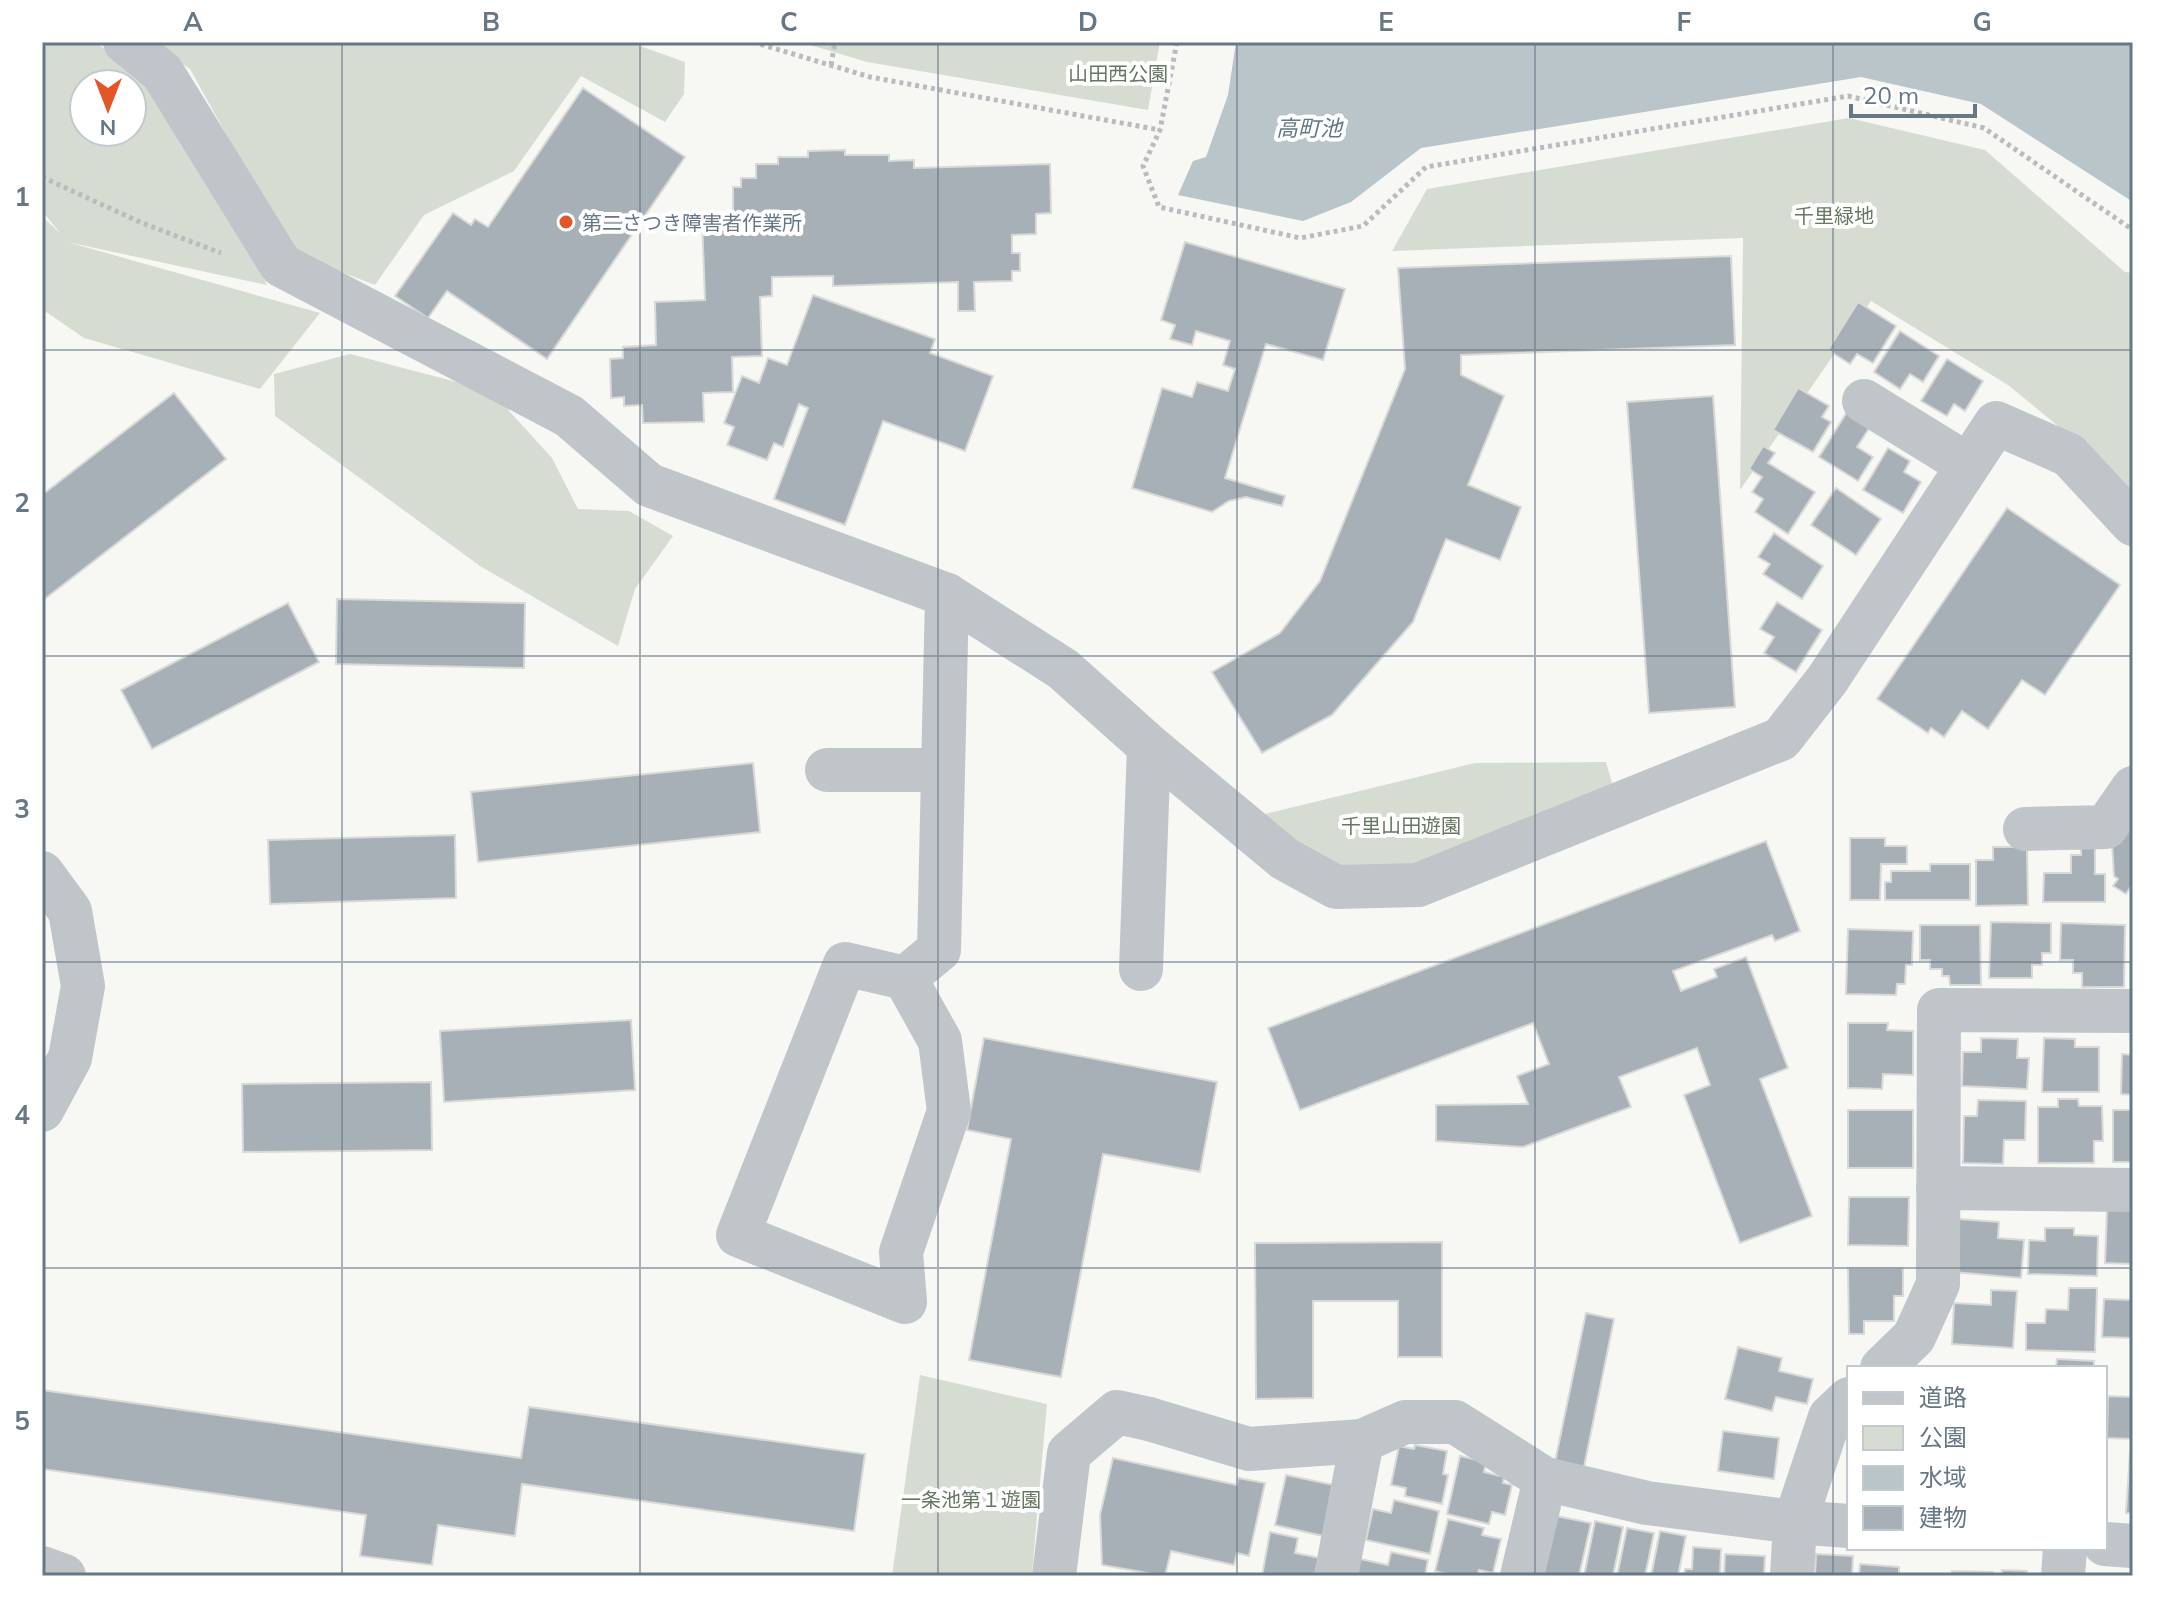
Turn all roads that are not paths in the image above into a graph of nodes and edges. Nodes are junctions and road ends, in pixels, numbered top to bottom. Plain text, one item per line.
1 (125, 42) edge
2 (1864, 401) dead end
3 (1968, 465) junction
4 (2133, 524) edge
5 (947, 595) junction
6 (1149, 746) junction
7 (827, 770) dead end
8 (943, 770) junction
9 (2133, 788) edge
10 (2025, 829) dead end
11 (42, 873) edge
12 (1141, 969) dead end
13 (905, 978) junction
14 (2133, 1011) edge
15 (42, 1110) edge
16 (1938, 1188) junction
17 (2133, 1190) edge
18 (1884, 1366) edge
19 (1847, 1401) edge
20 (1362, 1441) junction
21 (1545, 1479) junction
22 (1795, 1522) junction
23 (1847, 1526) edge
24 (2107, 1544) edge
25 (2133, 1546) edge
26 (2065, 1550) edge
27 (42, 1568) edge
28 (64, 1576) edge
29 (1054, 1576) edge
30 (1336, 1576) edge
31 (1522, 1576) edge
32 (1792, 1576) edge
33 (2063, 1576) edge

1 - 5 street
2 - 3 street
3 - 4 street
3 - 6 street
5 - 6 street
5 - 8 street
6 - 12 street
7 - 8 street
8 - 13 street
9 - 10 street
11 - 15 street
13 - 13 street
14 - 16 street
16 - 17 street
16 - 18 street
19 - 22 street
20 - 21 street
20 - 29 street
20 - 30 street
21 - 22 street
21 - 31 street
22 - 23 street
22 - 32 street
24 - 25 street
26 - 33 street
27 - 28 street

